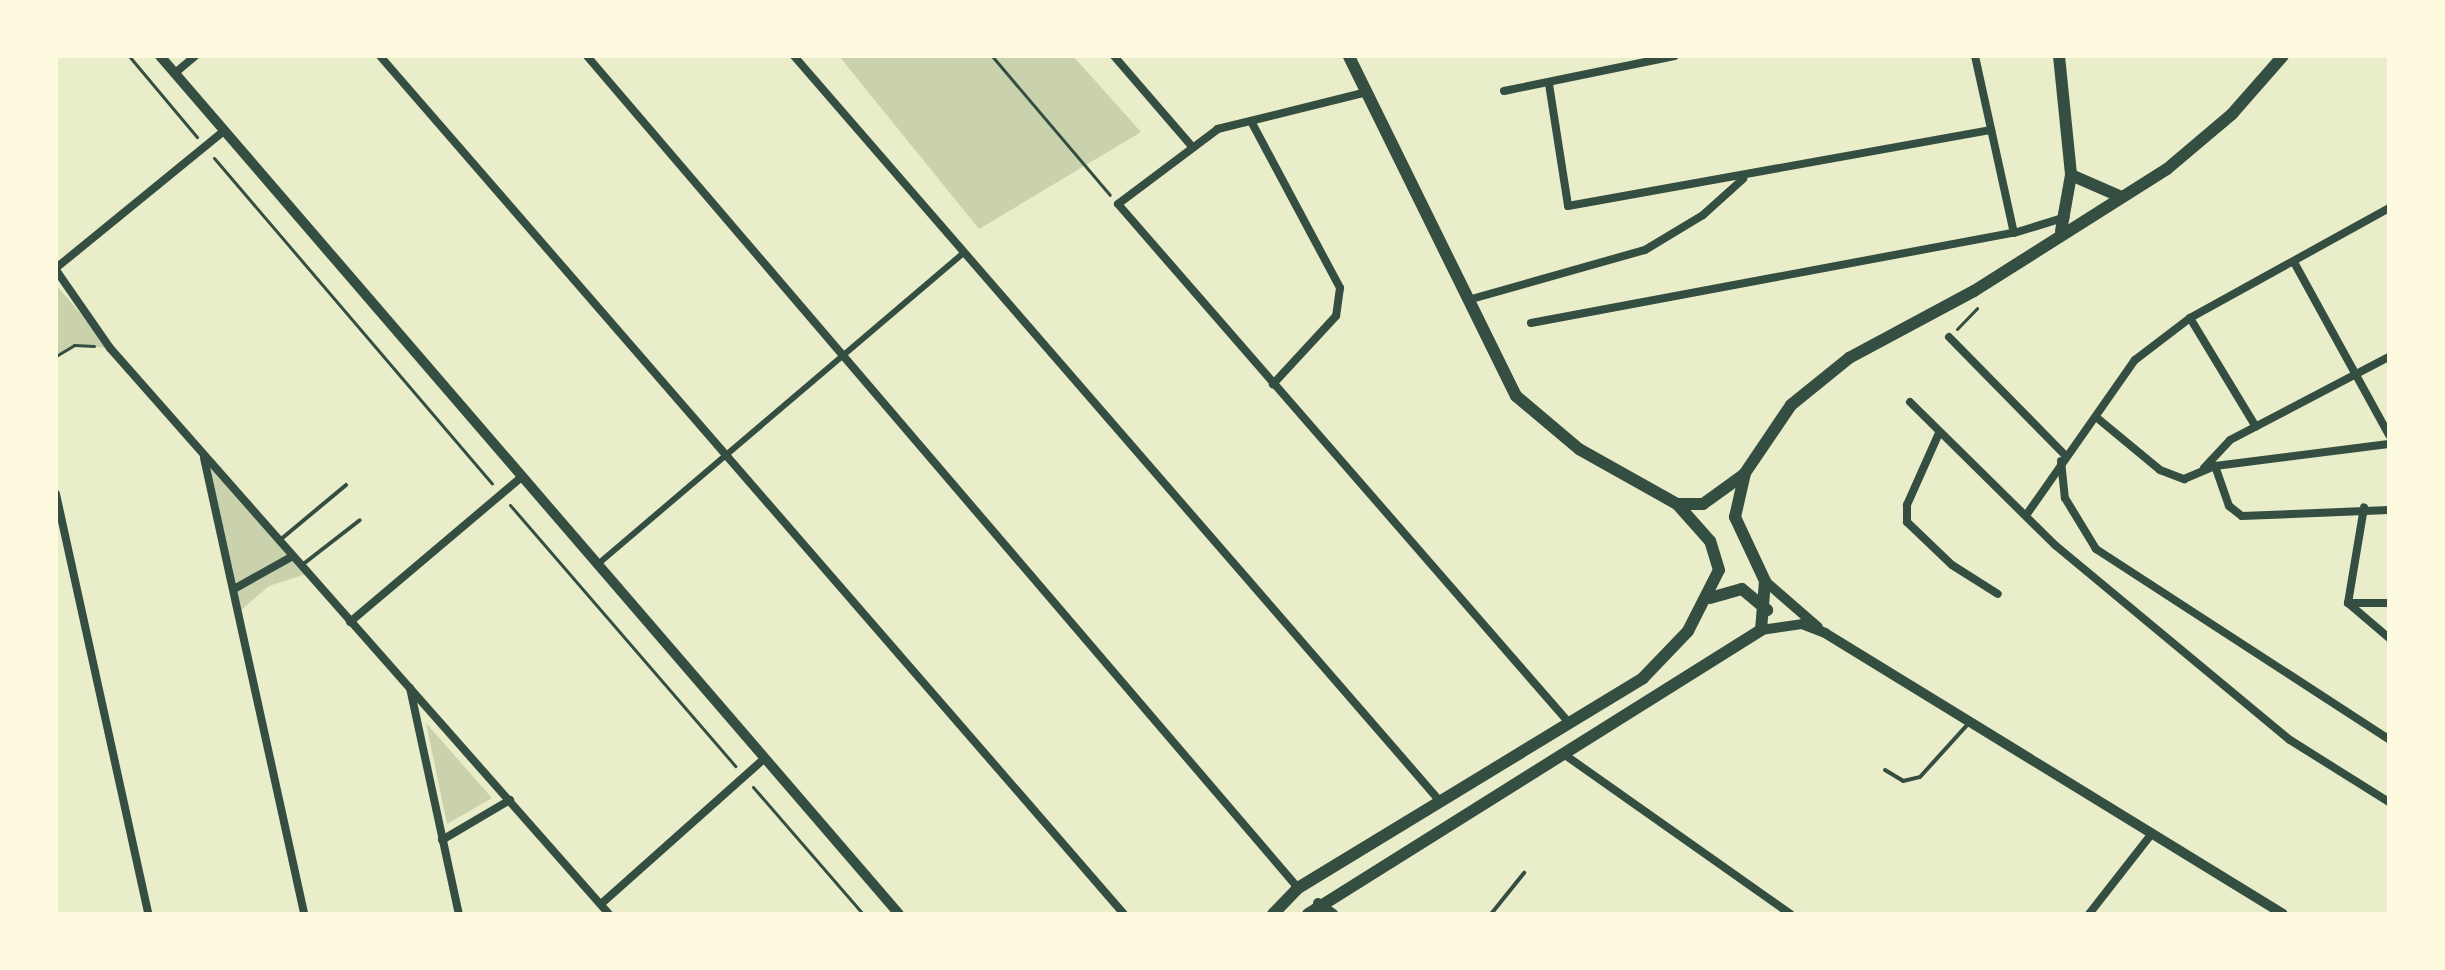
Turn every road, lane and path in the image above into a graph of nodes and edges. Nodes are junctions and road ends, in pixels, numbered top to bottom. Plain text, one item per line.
1 (160, 56) edge
2 (195, 56) edge
3 (380, 56) edge
4 (587, 56) edge
5 (794, 56) edge
6 (992, 56) edge
7 (1114, 56) edge
8 (1349, 56) edge
9 (1674, 56) edge
10 (1975, 56) edge
11 (2059, 56) edge
12 (2283, 56) edge
13 (175, 73) junction
14 (1549, 84) junction
15 (1504, 91) dead end
16 (1367, 92) junction
17 (1252, 123) junction
18 (225, 130) junction
19 (1991, 130) junction
20 (1190, 144) junction
21 (2071, 175) junction
22 (1743, 179) junction
23 (2119, 196) junction
24 (1118, 204) junction
25 (2389, 208) edge
26 (2066, 217) junction
27 (2061, 231) junction
28 (2014, 233) junction
29 (964, 253) junction
30 (2295, 264) junction
31 (56, 269) edge
32 (1974, 291) junction
33 (1468, 300) junction
34 (2190, 318) junction
35 (1531, 323) dead end
36 (1949, 337) joint
37 (110, 348) junction
38 (845, 354) junction
39 (56, 356) edge
40 (2389, 357) edge
41 (2355, 379) junction
42 (1273, 384) junction
43 (1910, 402) dead end
44 (2096, 417) junction
45 (2256, 427) junction
46 (1939, 433) junction
47 (2389, 435) edge
48 (2389, 444) edge
49 (204, 456) junction
50 (722, 458) junction
51 (2062, 458) junction
52 (2215, 466) junction
53 (2200, 471) junction
54 (1745, 473) junction
55 (523, 476) junction
56 (346, 485) dead end
57 (56, 494) edge
58 (1677, 504) junction
59 (57, 506) edge
60 (2364, 507) junction
61 (2389, 510) edge
62 (2027, 514) junction
63 (360, 520) dead end
64 (278, 541) junction
65 (291, 557) junction
66 (598, 564) junction
67 (300, 566) junction
68 (1765, 581) junction
69 (234, 589) junction
70 (1998, 594) dead end
71 (1710, 598) junction
72 (2348, 603) junction
73 (2389, 603) edge
74 (1767, 610) junction
75 (350, 622) junction
76 (1761, 630) junction
77 (1825, 633) junction
78 (2389, 638) edge
79 (410, 685) junction
80 (1570, 724) junction
81 (1968, 724) junction
82 (2389, 739) edge
83 (1565, 755) junction
84 (765, 758) junction
85 (1885, 770) dead end
86 (510, 800) junction
87 (1439, 800) junction
88 (2389, 802) edge
89 (2150, 836) junction
90 (442, 840) junction
91 (1524, 873) dead end
92 (1298, 888) junction
93 (1318, 903) junction
94 (601, 904) junction
95 (148, 914) edge
96 (304, 914) edge
97 (459, 914) edge
98 (609, 914) edge
99 (899, 914) edge
100 (1124, 914) edge
101 (1273, 914) edge
102 (1308, 914) edge
103 (1333, 914) edge
104 (1491, 914) edge
105 (1790, 914) edge
106 (2089, 914) edge
107 (2283, 914) edge

1 - 13 street
2 - 13 street
3 - 50 street
4 - 38 street
5 - 29 street
6 - 24 path
7 - 20 street
8 - 16 main road
9 - 14 street
10 - 19 street
11 - 21 main road
12 - 23 main road
13 - 18 street
14 - 15 street
14 - 22 street
16 - 17 street
16 - 33 main road
17 - 20 street
17 - 42 street
18 - 31 street
18 - 55 street
19 - 22 street
19 - 28 street
20 - 24 street
21 - 23 main road
21 - 26 main road
22 - 33 street
23 - 27 main road
24 - 42 street
25 - 30 street
26 - 27 main road
26 - 28 street
27 - 32 main road
28 - 35 street
29 - 38 street
29 - 87 street
30 - 34 street
30 - 41 street
31 - 37 street
32 - 36 path
32 - 54 main road
33 - 58 main road
34 - 44 street
34 - 45 street
36 - 51 street
37 - 39 path
37 - 49 street
38 - 50 street
38 - 92 street
40 - 41 street
41 - 45 street
41 - 47 street
42 - 80 street
43 - 46 street
44 - 51 street
44 - 53 street
45 - 53 street
46 - 62 street
46 - 70 street
48 - 52 street
49 - 64 street
49 - 69 street
50 - 66 street
50 - 100 street
51 - 62 street
51 - 82 street
52 - 53 street
52 - 60 street
54 - 58 main road
54 - 68 main road
55 - 66 street
55 - 75 street
56 - 64 lane
57 - 59 street
58 - 71 main road
59 - 95 street
60 - 61 street
60 - 72 street
62 - 88 street
63 - 67 lane
64 - 65 street
65 - 67 street
65 - 69 street
66 - 84 street
67 - 75 street
68 - 74 main road
68 - 77 street
69 - 96 street
71 - 74 main road
71 - 80 main road
72 - 73 street
72 - 78 street
74 - 76 main road
75 - 79 street
76 - 77 street
76 - 83 main road
77 - 81 street
79 - 86 street
79 - 90 street
80 - 87 main road
81 - 85 lane
81 - 89 street
83 - 93 main road
83 - 105 street
84 - 94 street
84 - 99 street
86 - 90 street
86 - 94 street
87 - 92 main road
89 - 106 street
89 - 107 street
90 - 97 street
91 - 104 lane
92 - 101 main road
93 - 102 main road
93 - 103 street
94 - 98 street

